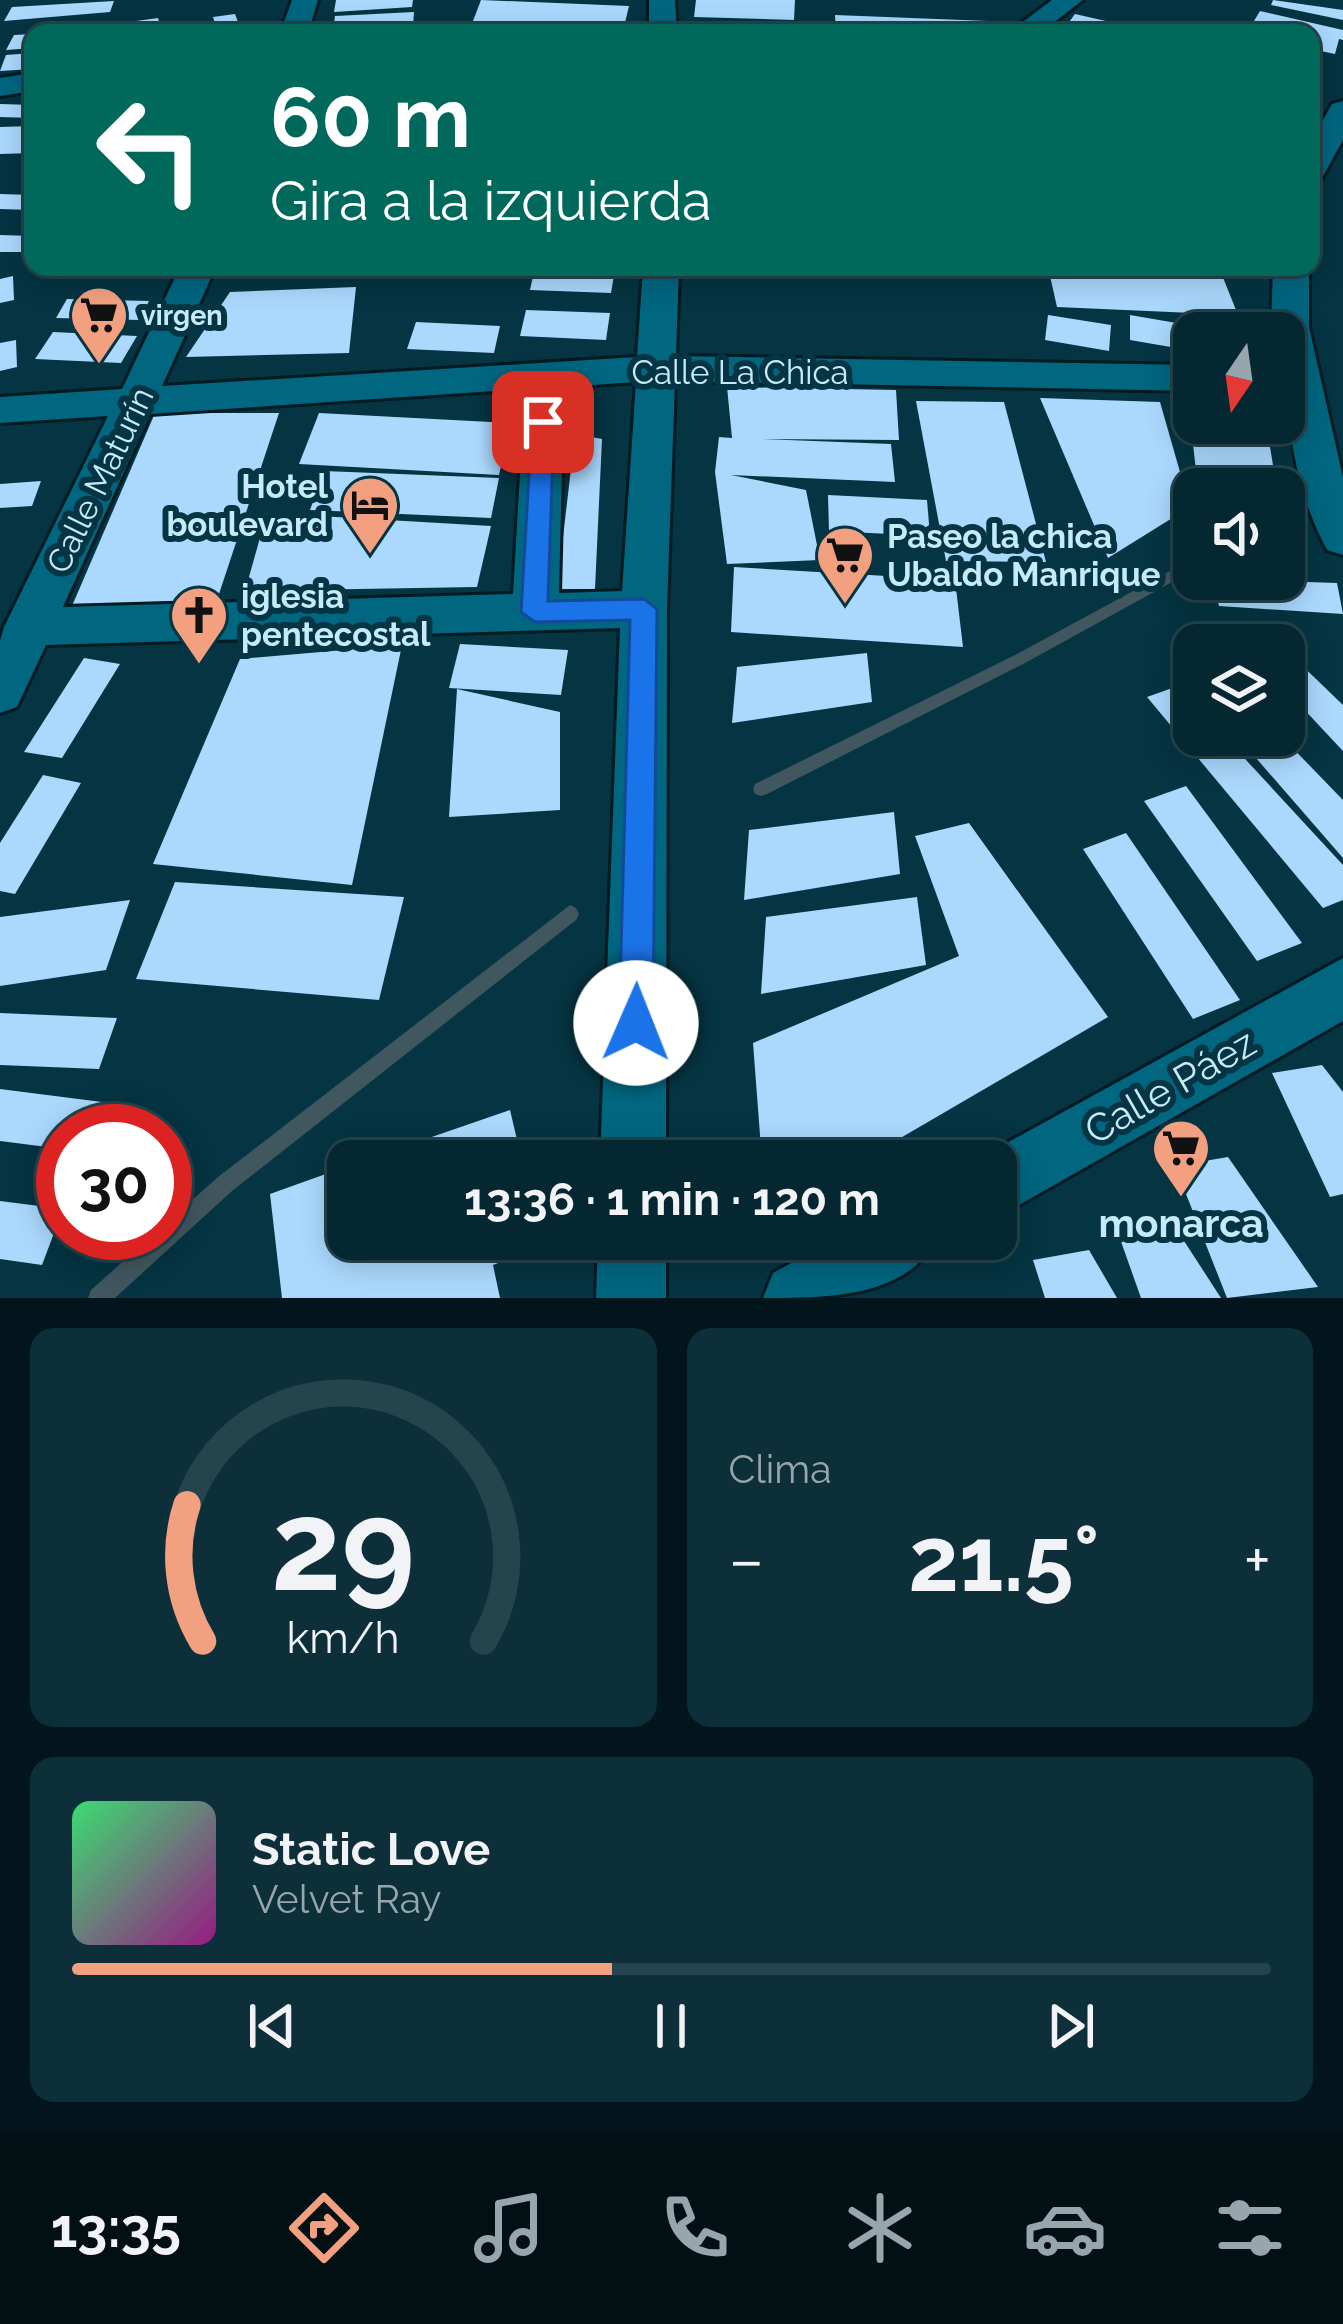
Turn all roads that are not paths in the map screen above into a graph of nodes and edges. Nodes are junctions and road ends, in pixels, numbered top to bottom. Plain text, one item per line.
1 (1070, 0) edge
2 (1019, 24) edge
3 (1343, 110) edge
4 (1320, 149) edge
5 (194, 276) edge
6 (661, 276) edge
7 (1291, 276) edge
8 (1290, 312) edge
9 (656, 368) junction
10 (545, 375) junction
11 (1173, 378) edge
12 (140, 399) junction
13 (0, 410) edge
14 (1305, 426) edge
15 (1343, 538) edge
16 (644, 609) junction
17 (535, 612) junction
18 (28, 627) junction
19 (0, 692) edge
20 (1343, 988) edge
21 (633, 1140) edge
22 (1017, 1173) edge
23 (632, 1260) edge
24 (865, 1260) edge
25 (631, 1298) edge
26 (798, 1298) edge

1 - 2 street
3 - 4 street
5 - 12 street, Calle Maturín
6 - 9 street
7 - 8 street
9 - 10 street, Calle La Chica
9 - 11 street, Calle La Chica
9 - 16 street
10 - 12 street, Calle La Chica
10 - 17 street
12 - 13 street, Calle La Chica
12 - 18 street, Calle Maturín
14 - 15 street
16 - 17 street
16 - 21 street
17 - 18 street
18 - 19 street, Calle Maturín
20 - 22 street, Calle Páez
23 - 25 street
24 - 26 street

